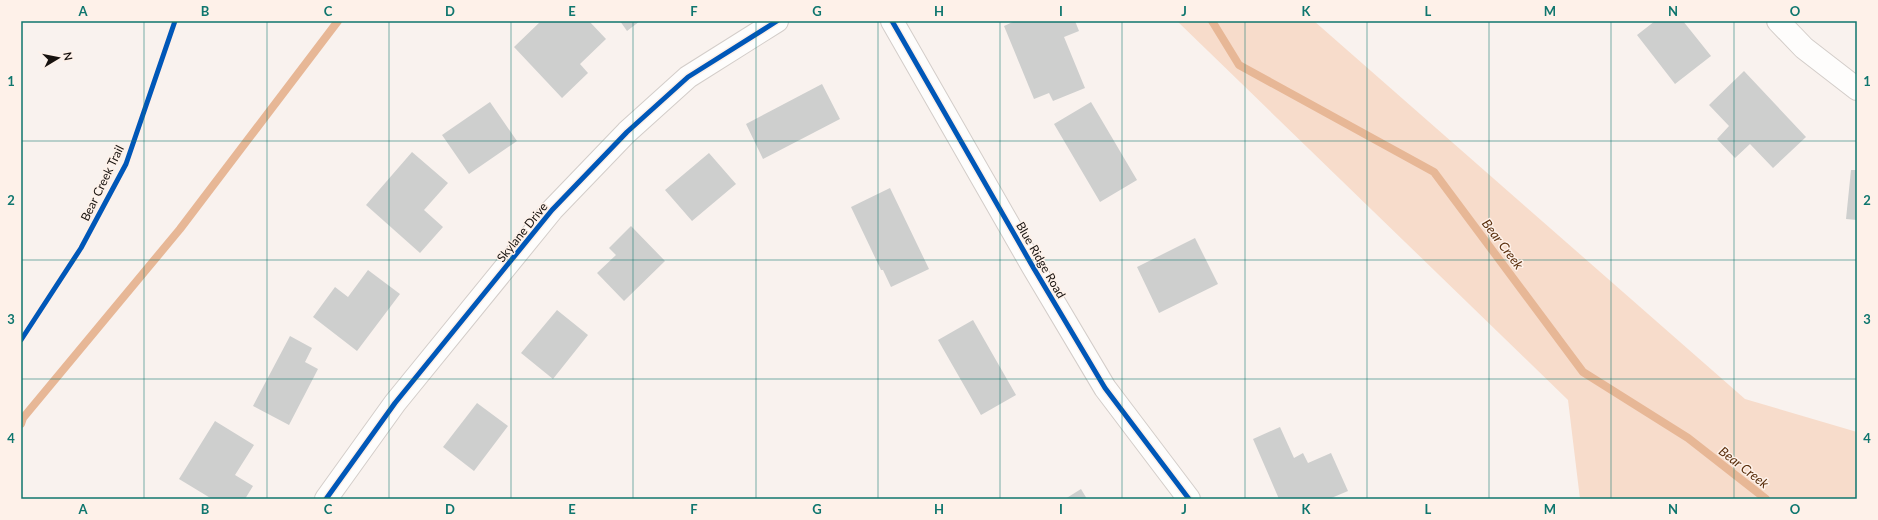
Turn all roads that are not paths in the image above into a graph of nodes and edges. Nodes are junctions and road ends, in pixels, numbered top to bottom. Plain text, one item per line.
1 (777, 21) edge
2 (892, 21) edge
3 (1778, 21) edge
4 (1857, 89) edge
5 (326, 499) edge
6 (1189, 499) edge

1 - 5 street, Skylane Drive
2 - 6 street, Blue Ridge Road
3 - 4 street

